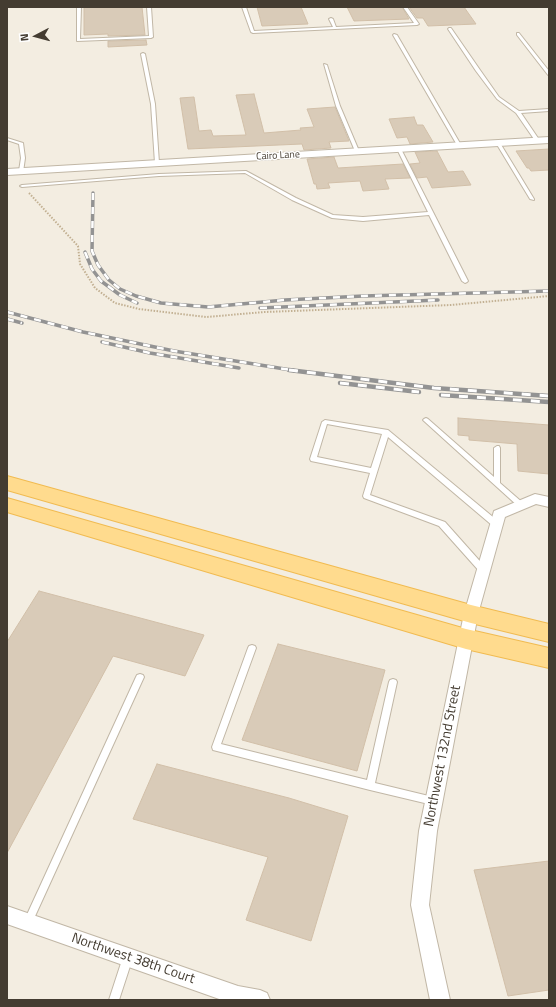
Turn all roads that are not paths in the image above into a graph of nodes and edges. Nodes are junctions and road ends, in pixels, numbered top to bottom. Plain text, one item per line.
1 (79, 7) edge
2 (148, 7) edge
3 (244, 7) edge
4 (405, 7) edge
5 (331, 19) dead end
6 (335, 28) junction
7 (450, 29) dead end
8 (518, 34) dead end
9 (395, 35) dead end
10 (143, 54) dead end
11 (325, 65) dead end
12 (549, 74) edge
13 (549, 110) edge
14 (518, 112) junction
15 (7, 139) edge
16 (538, 140) junction
17 (549, 140) edge
18 (498, 143) junction
19 (459, 145) junction
20 (399, 149) junction
21 (358, 151) junction
22 (157, 163) junction
23 (21, 171) junction
24 (7, 172) edge
25 (22, 186) road end
26 (532, 199) dead end
27 (431, 213) junction
28 (465, 281) dead end
29 (426, 420) dead end
30 (386, 432) junction
31 (498, 448) dead end
32 (374, 471) junction
33 (7, 483) edge
34 (497, 483) junction
35 (549, 502) edge
36 (7, 505) edge
37 (521, 505) junction
38 (498, 519) junction
39 (483, 570) junction
40 (471, 614) junction
41 (549, 633) edge
42 (466, 639) junction
43 (252, 648) dead end
44 (549, 658) edge
45 (140, 677) dead end
46 (393, 682) dead end
47 (370, 786) junction
48 (433, 801) junction
49 (7, 915) edge
50 (28, 922) junction
51 (128, 957) junction
52 (114, 1000) edge
53 (260, 1000) edge
54 (440, 1000) edge

1 - 2 lane
3 - 6 lane
4 - 6 lane
5 - 6 lane
7 - 14 lane
8 - 12 lane
9 - 19 lane
10 - 22 lane
11 - 21 lane
13 - 14 lane
14 - 16 lane
15 - 23 lane
16 - 17 street, Cairo Lane
16 - 18 street, Cairo Lane
18 - 19 street, Cairo Lane
18 - 26 lane
19 - 20 street, Cairo Lane
20 - 21 street, Cairo Lane
20 - 27 lane
21 - 22 street, Cairo Lane
22 - 23 street, Cairo Lane
23 - 24 street, Cairo Lane
25 - 27 lane
27 - 28 lane
29 - 34 lane
30 - 32 lane
30 - 32 lane
30 - 38 lane
31 - 34 lane
32 - 39 lane
33 - 40 main road
34 - 37 lane
35 - 37 street
36 - 42 main road
37 - 38 street
38 - 39 street, Northwest 132nd Street
39 - 40 street, Northwest 132nd Street
40 - 41 main road
40 - 42 street, Northwest 132nd Street
42 - 44 main road
42 - 48 street, Northwest 132nd Street
43 - 47 lane
45 - 50 lane
46 - 47 lane
47 - 48 lane
48 - 54 street, Northwest 132nd Street
49 - 50 street, Northwest 38th Court
50 - 51 street, Northwest 38th Court
51 - 52 lane
51 - 53 street, Northwest 38th Court

